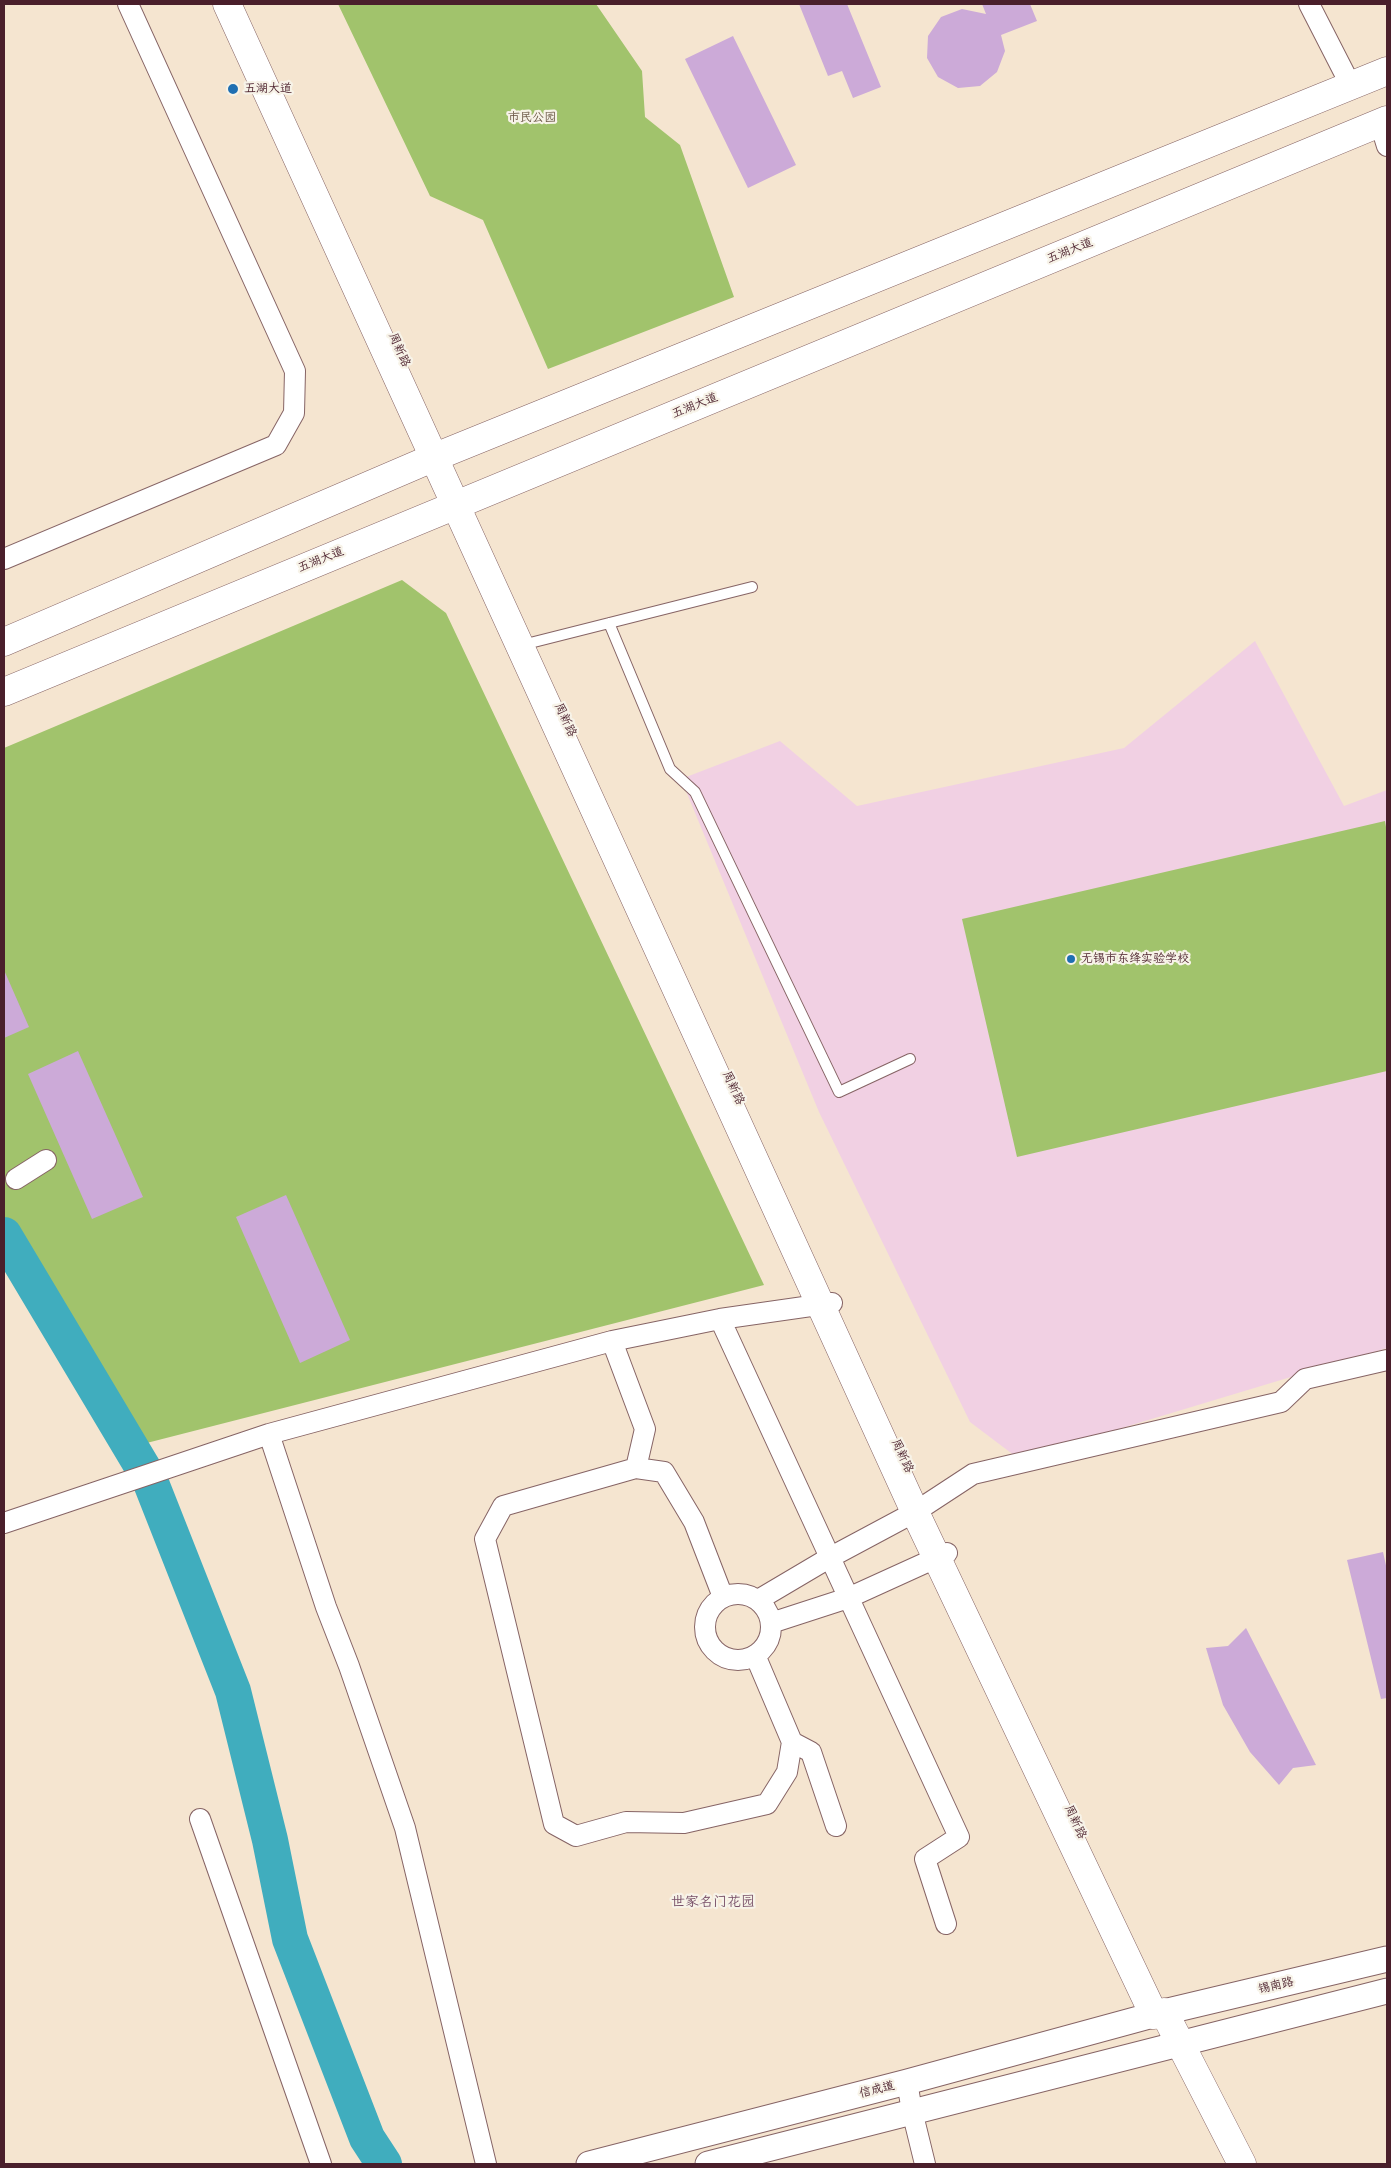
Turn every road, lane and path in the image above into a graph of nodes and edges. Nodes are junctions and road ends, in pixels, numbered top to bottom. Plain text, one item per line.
1 (128, 4) edge
2 (228, 4) edge
3 (241, 4) edge
4 (1309, 4) edge
5 (1322, 4) edge
6 (1387, 71) edge
7 (1356, 83) junction
8 (1385, 130) edge
9 (440, 455) junction
10 (461, 502) junction
11 (4, 559) edge
12 (752, 587) dead end
13 (609, 623) junction
14 (4, 642) edge
15 (530, 642) junction
16 (4, 692) edge
17 (910, 1059) dead end
18 (46, 1160) dead end
19 (16, 1179) dead end
20 (826, 1304) junction
21 (720, 1319) junction
22 (612, 1341) junction
23 (1387, 1360) edge
24 (269, 1434) junction
25 (636, 1468) junction
26 (920, 1509) junction
27 (4, 1523) edge
28 (942, 1555) junction
29 (829, 1558) junction
30 (723, 1597) junction
31 (848, 1598) junction
32 (758, 1600) junction
33 (771, 1623) junction
34 (755, 1656) junction
35 (792, 1742) junction
36 (200, 1819) dead end
37 (836, 1826) dead end
38 (946, 1924) dead end
39 (1387, 1959) edge
40 (1387, 1992) edge
41 (1159, 2013) junction
42 (1175, 2046) junction
43 (907, 2082) junction
44 (912, 2111) junction
45 (320, 2164) edge
46 (486, 2164) edge
47 (589, 2164) edge
48 (708, 2164) edge
49 (925, 2164) edge
50 (1228, 2164) edge
51 (1242, 2164) edge

1 - 11 street
2 - 9 main road, 周新路
3 - 9 main road, 周新路
4 - 7 street
5 - 7 street
6 - 7 main road
7 - 9 main road
8 - 10 main road, 五湖大道
9 - 10 main road, 周新路
9 - 14 main road
10 - 15 main road, 周新路
10 - 16 main road, 五湖大道
10 - 20 main road, 周新路
12 - 13 lane
13 - 15 lane
13 - 17 lane
15 - 20 main road, 周新路
18 - 19 street
20 - 21 street
20 - 26 main road, 周新路
21 - 22 street
21 - 29 street
22 - 24 street
22 - 25 street
23 - 26 street
24 - 27 street
24 - 46 street
25 - 30 street
25 - 35 street
26 - 28 main road, 周新路
26 - 29 street
28 - 31 street
28 - 41 main road, 周新路
29 - 31 street
29 - 32 street
30 - 32 street
30 - 34 street
31 - 33 street
31 - 38 street
32 - 33 street
33 - 34 street
34 - 35 street
35 - 37 street
36 - 45 street
39 - 41 street, 锡南路
40 - 42 street
41 - 42 main road, 周新路
41 - 43 street, 信成道
42 - 44 street
42 - 50 main road, 周新路
42 - 51 main road, 周新路
43 - 44 street
43 - 47 street, 信成道
44 - 48 street
44 - 49 street

